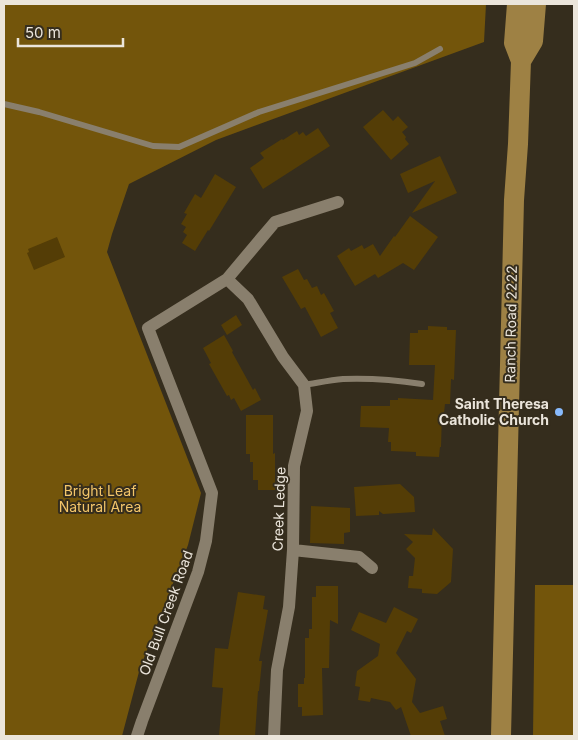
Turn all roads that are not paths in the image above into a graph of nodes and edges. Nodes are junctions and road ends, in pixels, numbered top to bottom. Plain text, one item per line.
1 (516, 4) edge
2 (536, 4) edge
3 (440, 48) dead end
4 (521, 62) junction
5 (4, 104) edge
6 (338, 202) dead end
7 (227, 279) junction
8 (422, 384) dead end
9 (304, 385) junction
10 (292, 550) junction
11 (372, 568) dead end
12 (137, 736) edge
13 (274, 736) edge
14 (501, 736) edge

1 - 4 main road, Ranch Road 2222
2 - 4 main road, Ranch Road 2222
3 - 5 lane
4 - 14 main road, Ranch Road 2222
6 - 7 street
7 - 9 street, Creek Ledge
7 - 12 street, Old Bull Creek Road
8 - 9 lane
9 - 10 street, Creek Ledge
10 - 11 street
10 - 13 street, Creek Ledge

